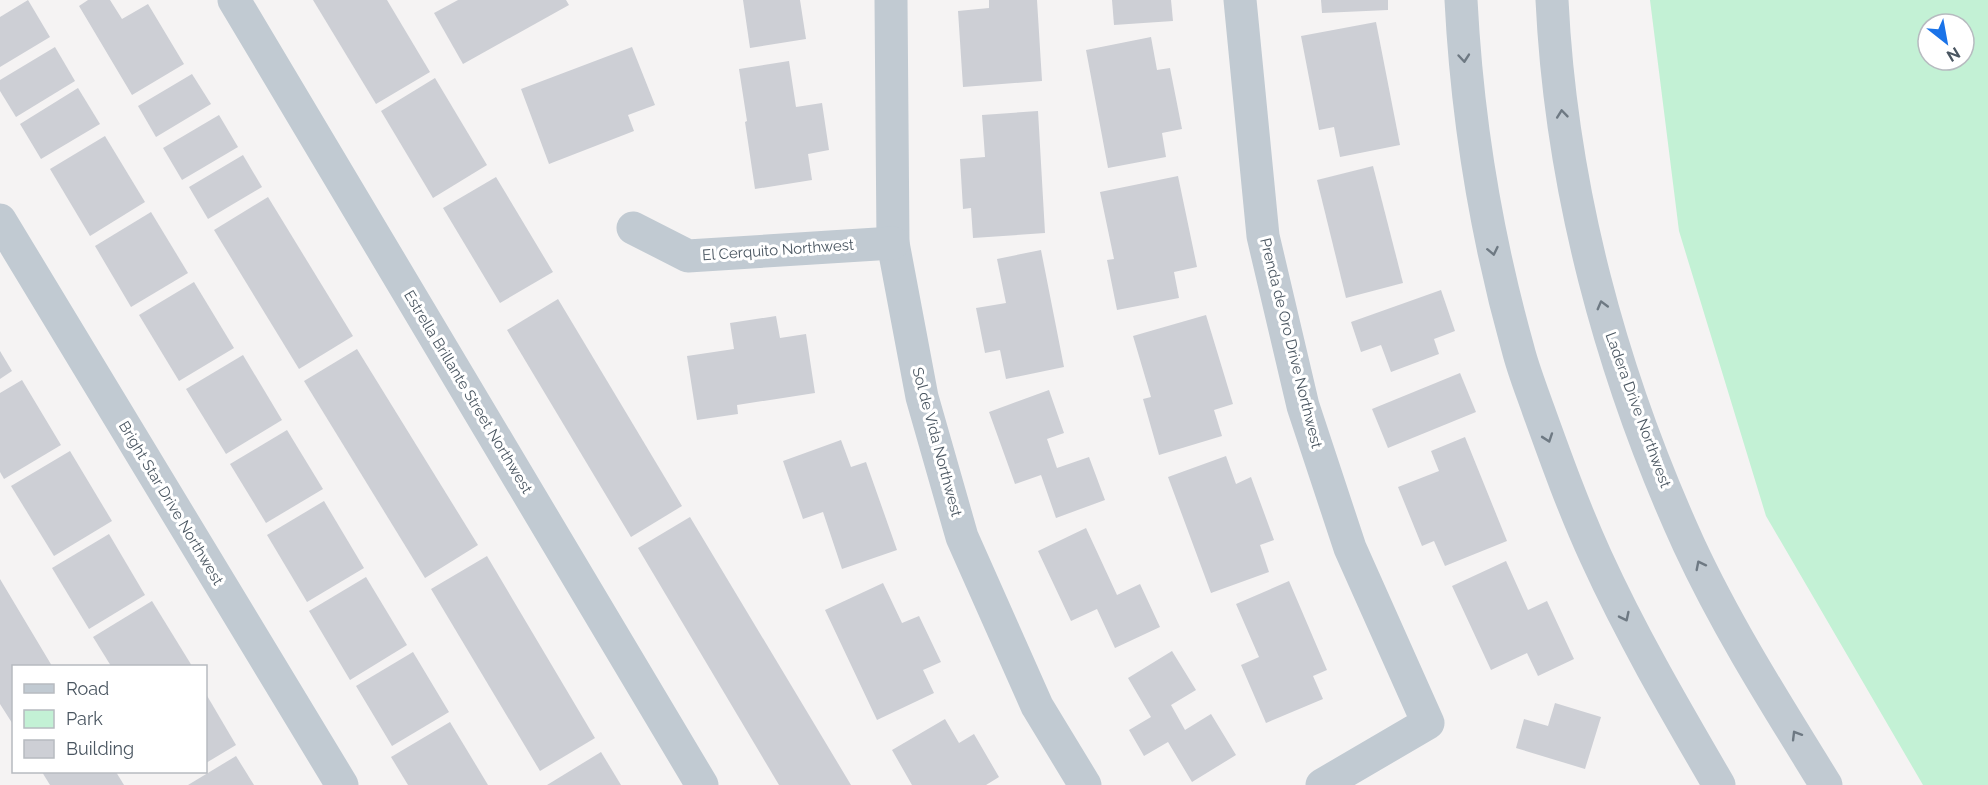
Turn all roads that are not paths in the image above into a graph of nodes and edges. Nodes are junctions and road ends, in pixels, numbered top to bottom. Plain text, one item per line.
1 (234, 0) edge
2 (891, 0) edge
3 (1240, 0) edge
4 (1461, 0) edge
5 (1552, 0) edge
6 (0, 220) edge
7 (633, 228) dead end
8 (893, 243) junction
9 (1816, 782) edge
10 (342, 785) edge
11 (702, 785) edge
12 (1085, 785) edge
13 (1322, 785) edge
14 (1719, 785) edge

1 - 11 street, Estrella Brillante Street Northwest
2 - 8 street, Sol de Vida Northwest
3 - 13 street, Prenda de Oro Drive Northwest
4 -> 14 street
9 -> 5 street, Ladera Drive Northwest
6 - 10 street, Bright Star Drive Northwest
7 - 8 street, El Cerquito Northwest
8 - 12 street, Sol de Vida Northwest

